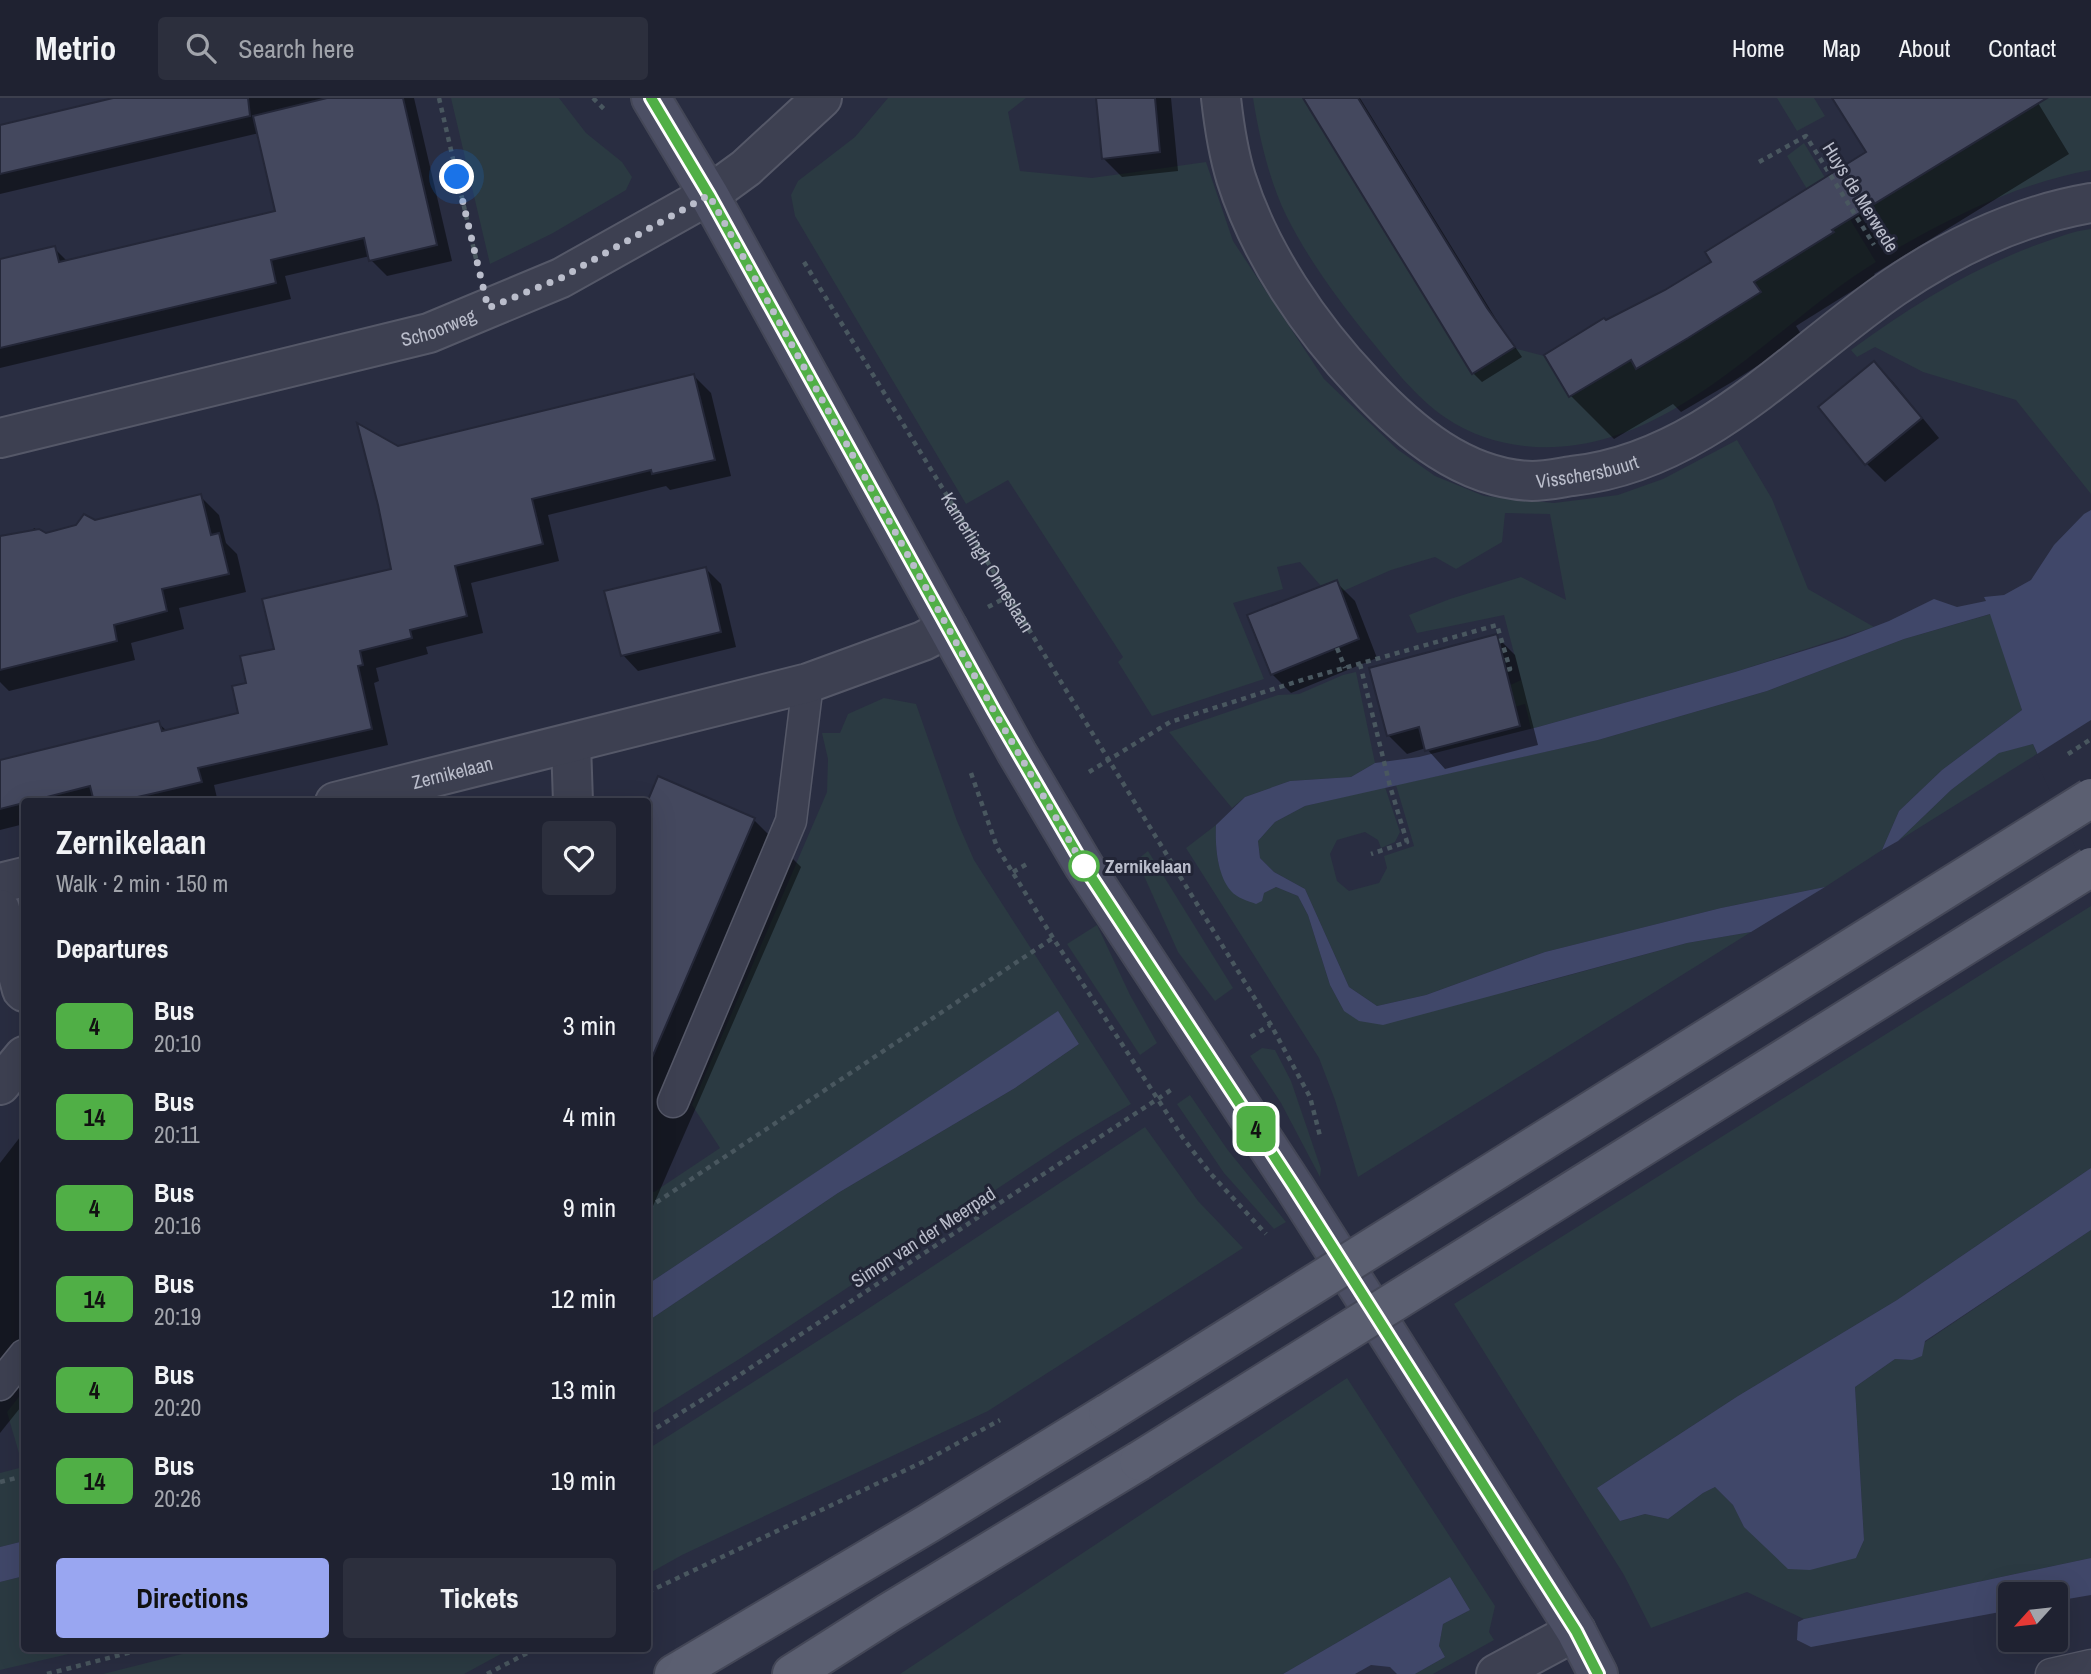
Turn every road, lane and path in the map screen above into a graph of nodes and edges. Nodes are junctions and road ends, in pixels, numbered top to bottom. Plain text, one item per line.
1 (439, 98) edge
2 (651, 98) edge
3 (822, 98) edge
4 (1221, 98) edge
5 (1759, 162) dead end
6 (709, 195) junction
7 (2091, 202) edge
8 (797, 251) dead end
9 (1898, 284) junction
10 (488, 308) junction
11 (0, 438) edge
12 (948, 628) junction
13 (1337, 648) dead end
14 (1402, 652) junction
15 (1403, 659) dead end
16 (1360, 664) junction
17 (1345, 668) junction
18 (1506, 670) dead end
19 (808, 683) junction
20 (571, 744) junction
21 (1107, 759) junction
22 (1088, 772) dead end
23 (351, 798) edge
24 (573, 798) edge
25 (2091, 798) edge
26 (1371, 854) dead end
27 (1033, 860) dead end
28 (2091, 867) edge
29 (1013, 872) dead end
30 (21, 878) edge
31 (0, 883) edge
32 (0, 909) edge
33 (1053, 938) dead end
34 (21, 986) edge
35 (1270, 1025) dead end
36 (21, 1060) edge
37 (1212, 1062) junction
38 (0, 1085) edge
39 (673, 1102) dead end
40 (651, 1206) edge
41 (21, 1359) edge
42 (0, 1385) edge
43 (1002, 1419) dead end
44 (651, 1431) edge
45 (21, 1477) edge
46 (0, 1482) edge
47 (651, 1591) edge
48 (1576, 1631) junction
49 (132, 1652) edge
50 (529, 1652) edge
51 (2091, 1665) edge
52 (47, 1674) edge
53 (487, 1674) edge
54 (674, 1674) edge
55 (792, 1674) edge
56 (1496, 1674) edge
57 (1598, 1674) edge
58 (2051, 1674) edge

1 - 10 path
2 - 6 street
3 - 6 street, Schoorweg
4 - 9 street, Visschersbuurt
5 - 9 path, Huys de Merwede
6 - 10 street, Schoorweg
6 - 12 street
7 - 9 street, Visschersbuurt
8 - 21 path, Kamerlingh Onneslaan
10 - 11 street, Schoorweg
12 - 19 street, Zernikelaan
12 - 37 street
13 - 17 path
14 - 15 path
14 - 16 path
14 - 18 path
16 - 17 path
16 - 26 path
17 - 21 path
19 - 20 street, Zernikelaan
19 - 39 lane
20 - 23 street, Zernikelaan
20 - 24 street
21 - 22 path
21 - 35 path, Kamerlingh Onneslaan
25 - 54 main road, bridge
27 - 29 path
28 - 55 main road, bridge
30 - 31 street
32 - 34 street
33 - 40 path
36 - 38 street
37 - 44 path, Simon van der Meerpad
37 - 48 street
41 - 42 lane
43 - 47 path
45 - 46 path
48 - 56 street
48 - 57 street
49 - 52 path
50 - 53 path
51 - 58 lane

